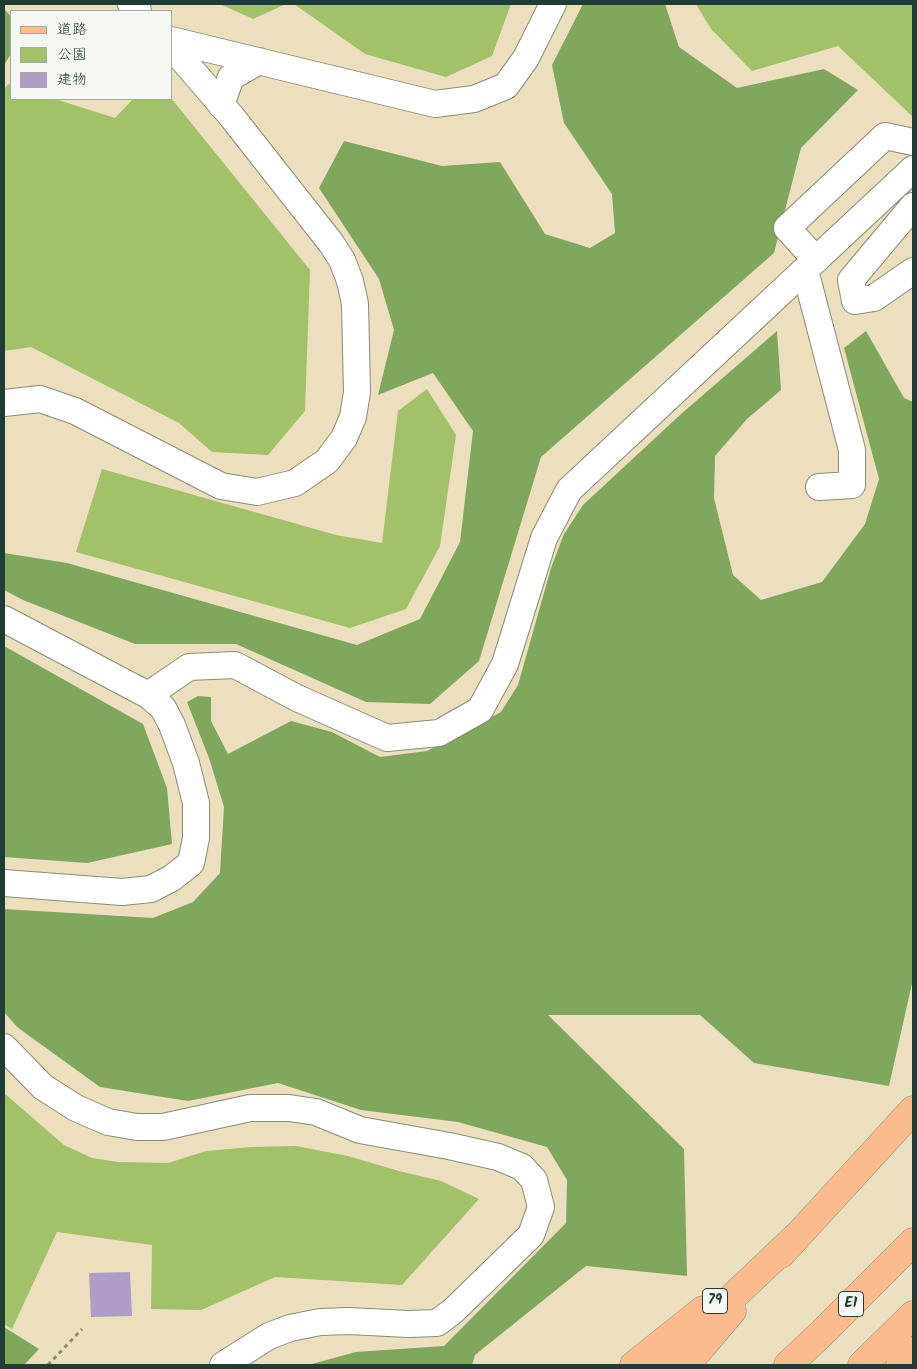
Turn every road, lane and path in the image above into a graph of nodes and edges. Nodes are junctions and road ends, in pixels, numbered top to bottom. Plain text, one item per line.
1 (537, 4) edge
2 (554, 4) edge
3 (540, 30) junction
4 (172, 40) edge
5 (172, 47) edge
6 (260, 61) junction
7 (221, 105) junction
8 (913, 142) edge
9 (913, 169) edge
10 (913, 206) edge
11 (810, 265) junction
12 (913, 271) edge
13 (4, 402) edge
14 (819, 487) dead end
15 (4, 619) edge
16 (148, 695) junction
17 (4, 883) edge
18 (4, 1047) edge
19 (913, 1110) edge
20 (796, 1237) junction
21 (913, 1242) edge
22 (913, 1315) edge
23 (82, 1329) dead end
24 (913, 1351) edge
25 (48, 1365) edge
26 (223, 1365) edge
27 (634, 1365) edge
28 (661, 1365) edge
29 (686, 1365) edge
30 (788, 1365) edge
31 (862, 1365) edge
32 (900, 1365) edge

1 - 3 street
2 - 3 street
3 - 6 street
4 - 6 street
5 - 7 street
6 - 7 street
7 - 13 street
8 - 11 street
9 - 11 street
10 - 12 street
11 - 14 street
11 - 16 street
15 - 16 street
16 - 17 street
18 - 26 street
19 - 20 main road, 79
20 - 27 main road, 79
20 - 28 main road
20 - 29 main road, 79
21 - 30 main road, E1
22 - 31 main road
23 - 25 path
24 - 32 main road

